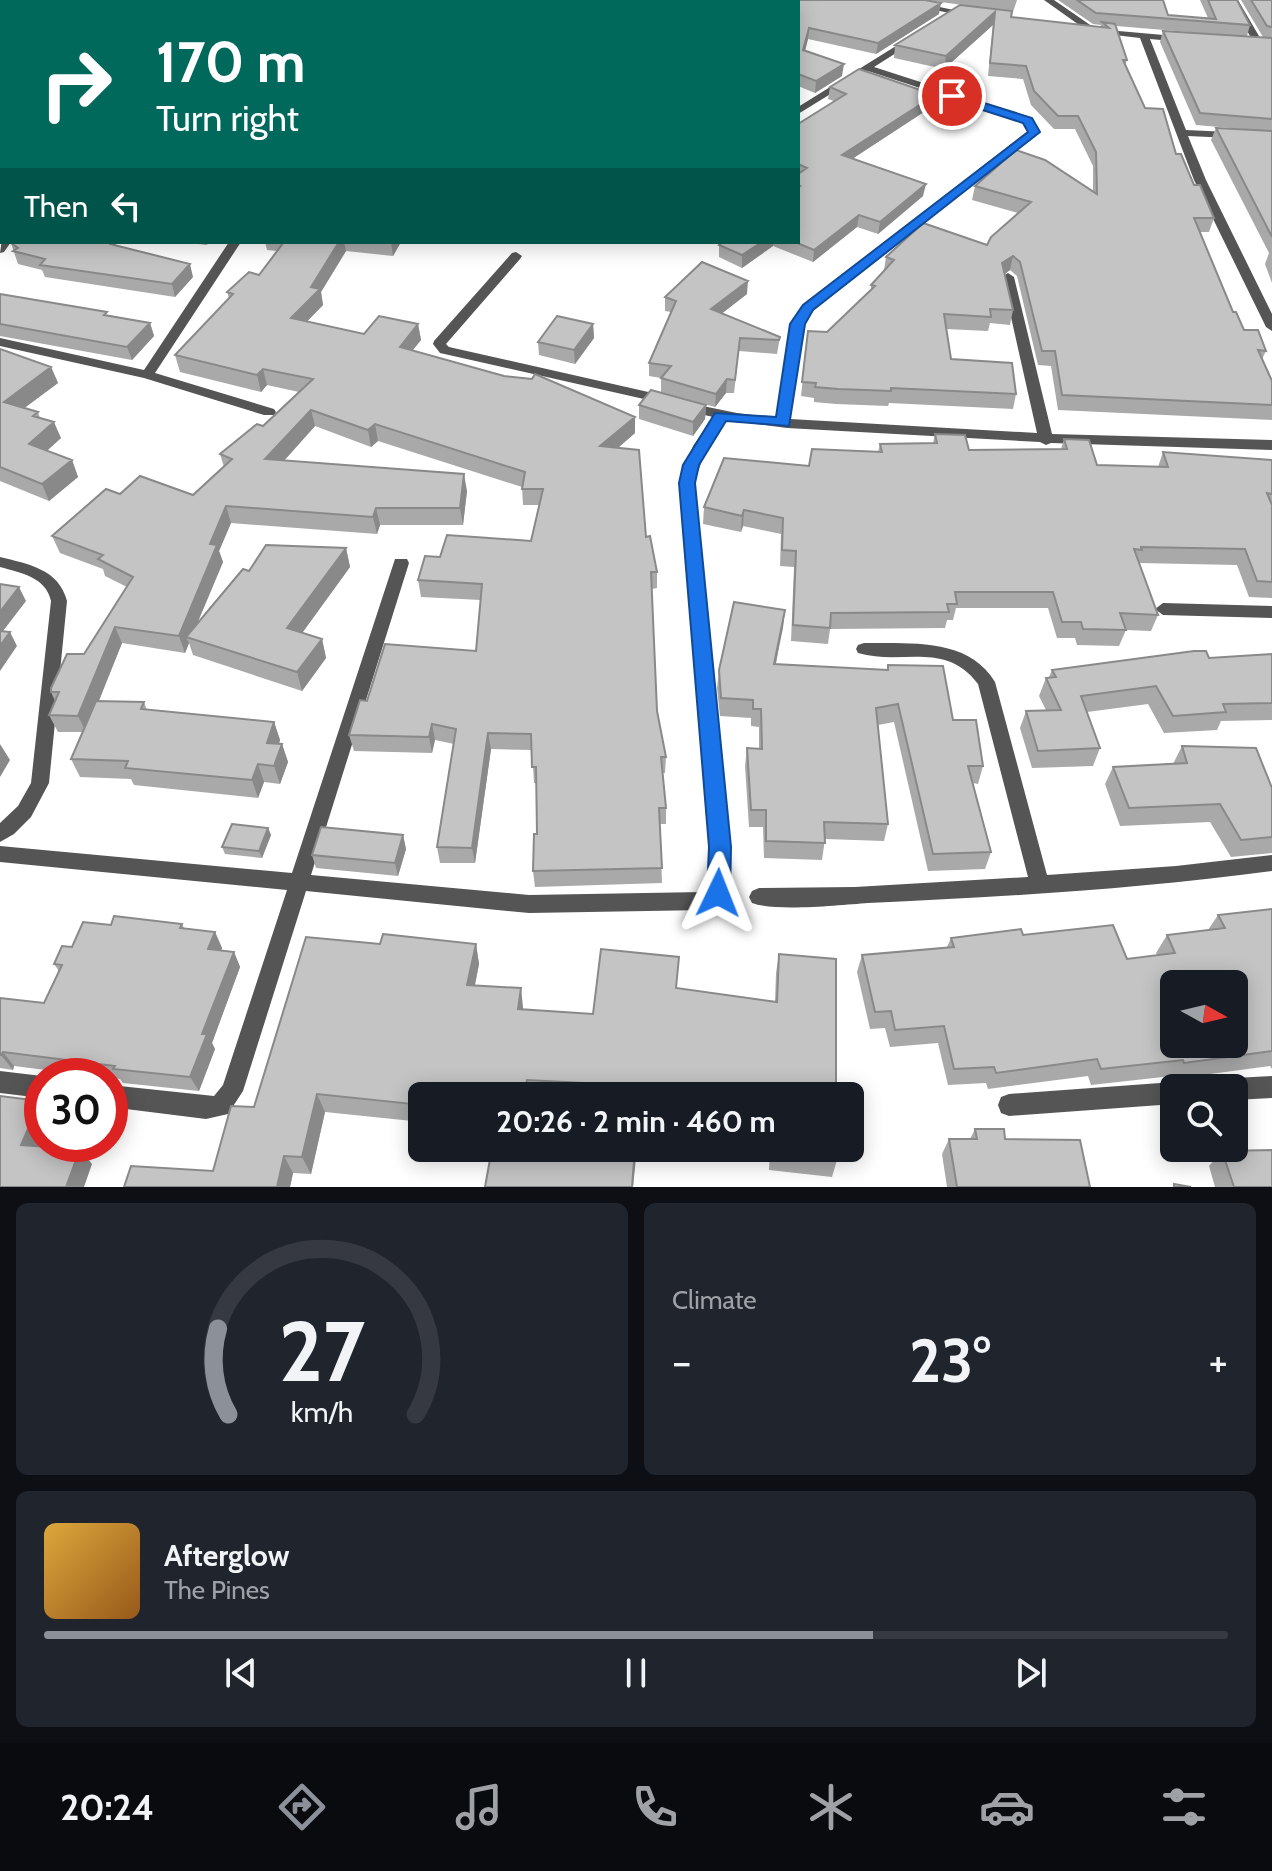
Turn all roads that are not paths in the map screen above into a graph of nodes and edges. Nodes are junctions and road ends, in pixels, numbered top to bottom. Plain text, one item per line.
1 (892, 0) edge
2 (1048, 0) edge
3 (1234, 0) edge
4 (954, 12) junction
5 (985, 16) edge
6 (941, 20) edge
7 (1061, 26) edge
8 (1092, 30) junction
9 (917, 36) edge
10 (1144, 36) junction
11 (1201, 40) edge
12 (1244, 42) edge
13 (1258, 43) junction
14 (1272, 44) edge
15 (867, 68) junction
16 (800, 110) edge
17 (1182, 133) junction
18 (1272, 137) edge
19 (234, 244) edge
20 (516, 256) dead end
21 (1008, 277) edge
22 (1272, 327) edge
23 (0, 342) edge
24 (147, 375) junction
25 (269, 412) dead end
26 (721, 416) junction
27 (783, 422) junction
28 (1046, 440) junction
29 (1272, 445) edge
30 (0, 562) edge
31 (401, 563) dead end
32 (1163, 609) dead end
33 (1272, 612) edge
34 (864, 649) dead end
35 (0, 834) edge
36 (0, 854) edge
37 (1272, 863) edge
38 (297, 883) junction
39 (1040, 884) junction
40 (759, 897) dead end
41 (0, 1082) edge
42 (24, 1085) edge
43 (1272, 1087) edge
44 (1248, 1088) edge
45 (1160, 1094) edge
46 (128, 1098) edge
47 (1009, 1105) dead end

1 - 4 street
2 - 8 street
3 - 13 street
4 - 5 street
4 - 6 street
7 - 8 street
8 - 10 street
9 - 15 street
10 - 11 street
10 - 17 street
12 - 13 street
13 - 14 street
15 - 16 street
15 - 27 street
17 - 18 street
17 - 22 street
19 - 24 street
20 - 26 street
21 - 28 street
23 - 24 street
24 - 25 street
26 - 27 street
26 - 38 street
27 - 28 street
28 - 29 street
30 - 35 street
31 - 38 street
32 - 33 street
34 - 39 street
36 - 38 street
37 - 39 street
38 - 46 street
39 - 40 street
41 - 42 street
43 - 44 street
45 - 47 street

